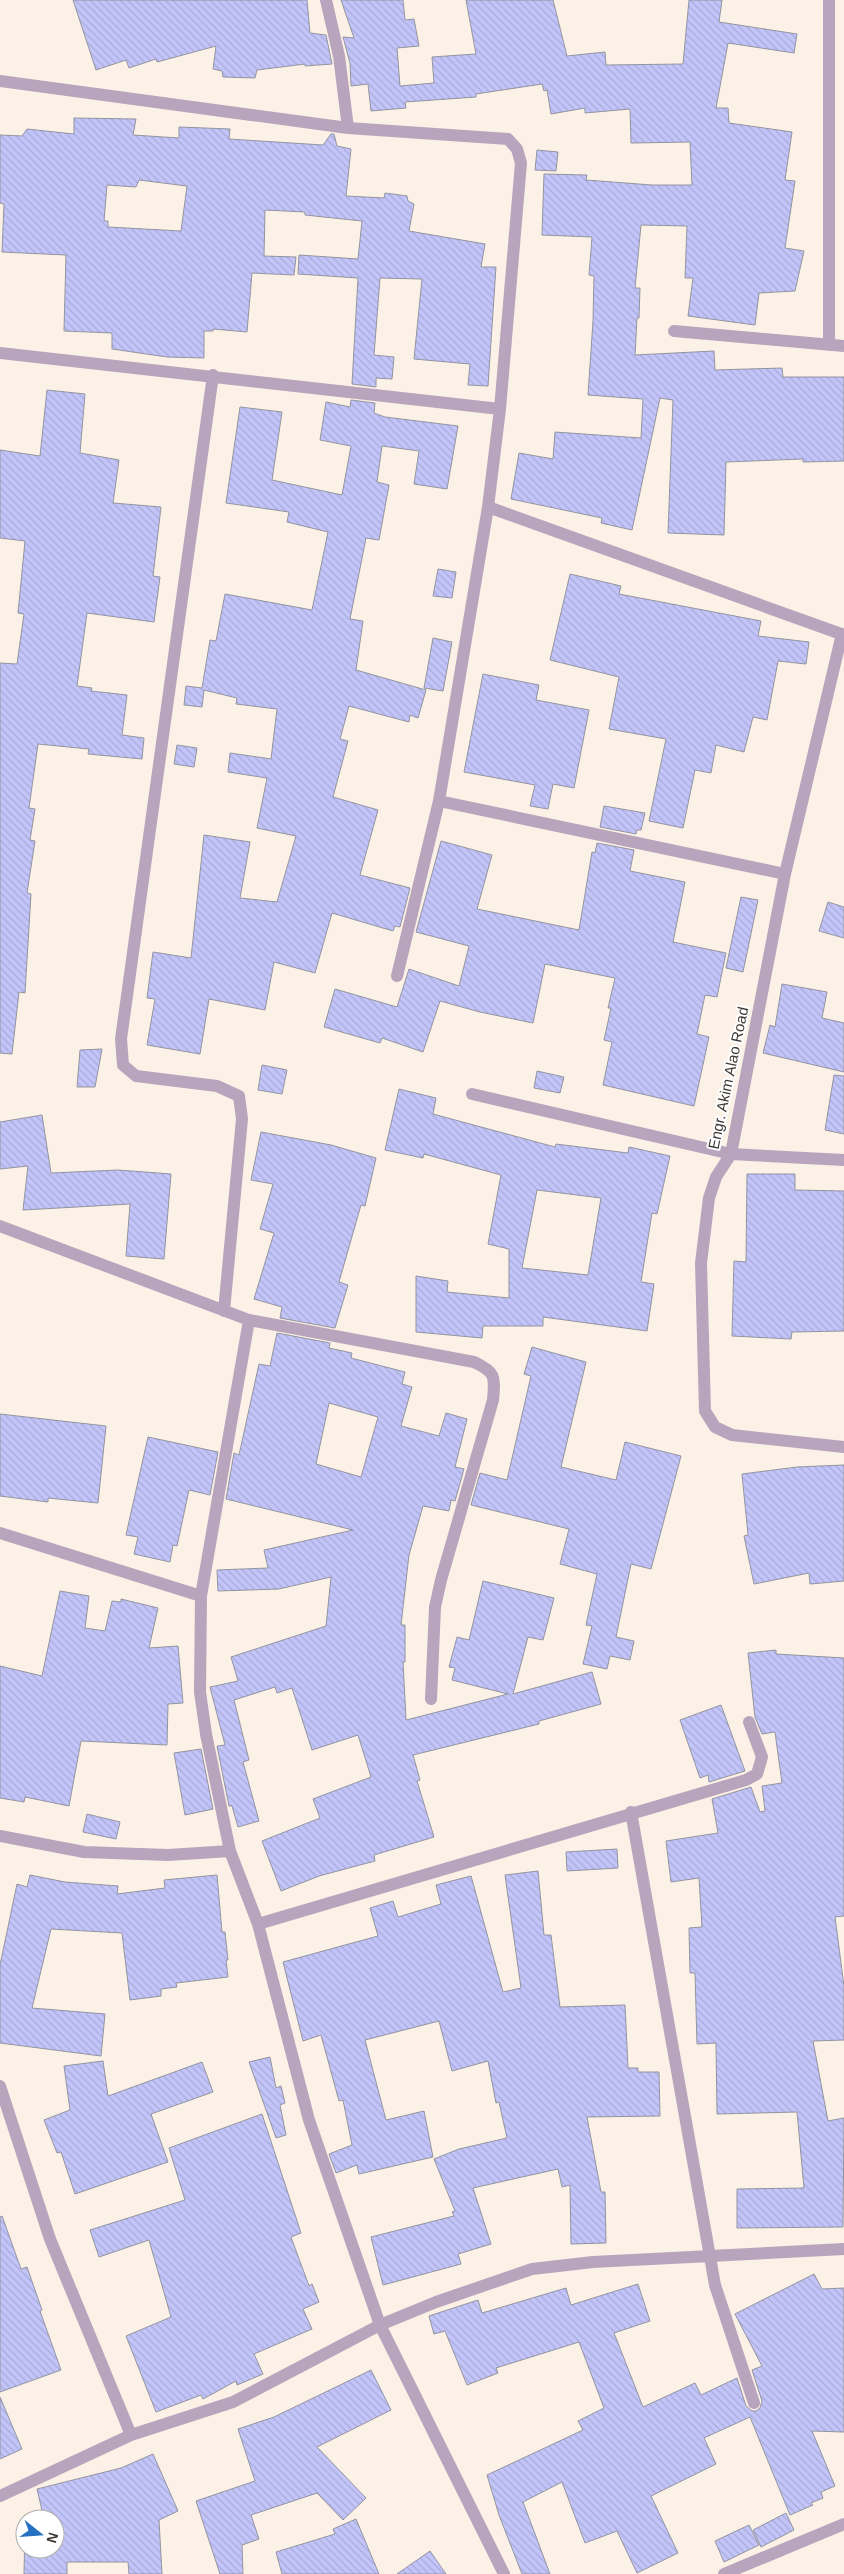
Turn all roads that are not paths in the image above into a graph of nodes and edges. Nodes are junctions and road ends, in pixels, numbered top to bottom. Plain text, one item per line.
1 (326, 0) edge
2 (829, 0) edge
3 (0, 81) edge
4 (348, 128) junction
5 (674, 331) dead end
6 (829, 345) junction
7 (844, 346) edge
8 (0, 353) edge
9 (212, 375) junction
10 (500, 409) junction
11 (488, 507) junction
12 (843, 635) edge
13 (439, 801) junction
14 (786, 874) junction
15 (397, 976) dead end
16 (472, 1094) dead end
17 (731, 1154) junction
18 (844, 1160) edge
19 (0, 1226) edge
20 (224, 1310) junction
21 (249, 1320) junction
22 (844, 1447) edge
23 (0, 1532) edge
24 (201, 1596) junction
25 (432, 1699) dead end
26 (749, 1722) dead end
27 (631, 1812) junction
28 (0, 1836) edge
29 (230, 1851) junction
30 (258, 1924) junction
31 (0, 2086) edge
32 (844, 2249) edge
33 (709, 2255) junction
34 (380, 2325) junction
35 (754, 2403) dead end
36 (131, 2436) junction
37 (0, 2496) edge
38 (844, 2524) edge
39 (504, 2574) edge
40 (724, 2574) edge

1 - 4 street
2 - 6 street
3 - 4 street
4 - 10 street
5 - 6 street
6 - 7 street
8 - 9 street
9 - 10 street
9 - 20 street
10 - 11 street
11 - 12 street
11 - 13 street
12 - 14 street, Engr. Akim Alao Road
13 - 14 street
13 - 15 street
14 - 17 street, Engr. Akim Alao Road
16 - 17 street
17 - 18 street
17 - 22 street, Engr. Akim Alao Road
19 - 20 street
20 - 21 street
21 - 24 street
21 - 25 street
23 - 24 street
24 - 29 street
26 - 27 street
27 - 30 street
27 - 33 street
28 - 29 street
29 - 30 street
30 - 34 street
31 - 36 street
32 - 33 street
33 - 34 street
33 - 35 street
34 - 36 street
34 - 39 street
36 - 37 street
38 - 40 street

